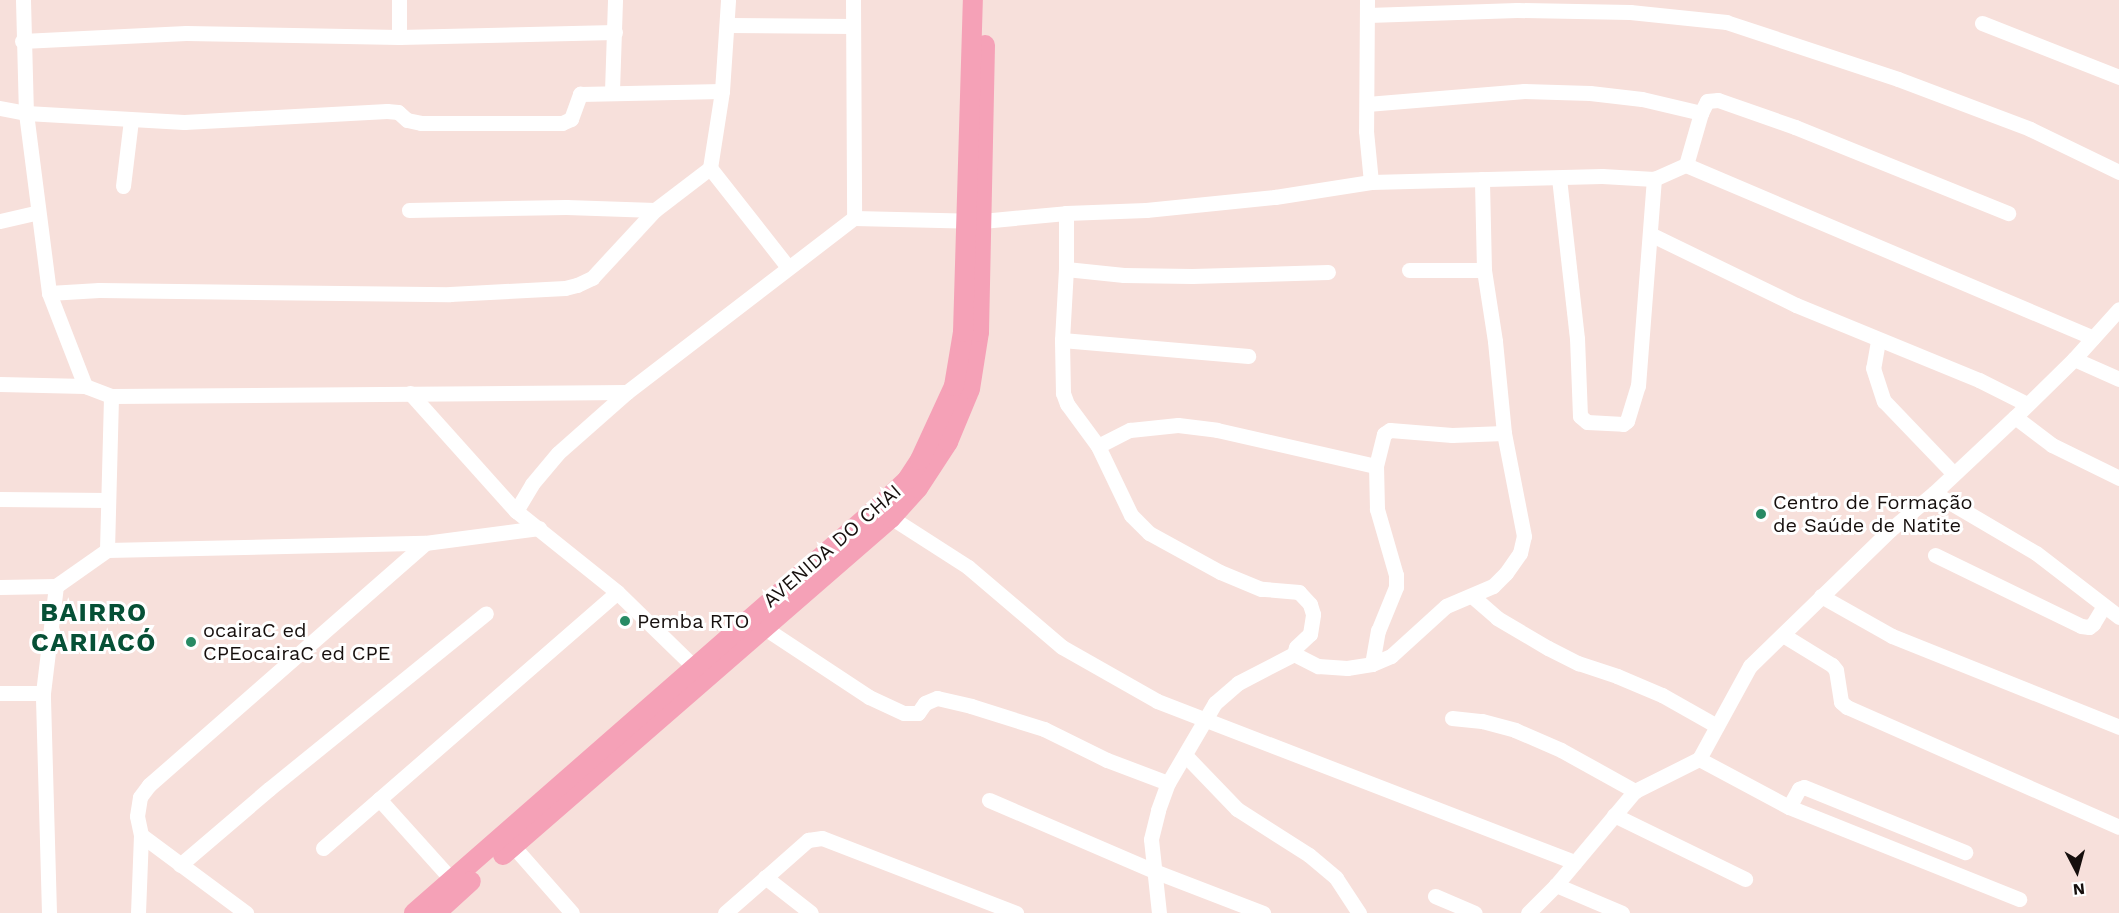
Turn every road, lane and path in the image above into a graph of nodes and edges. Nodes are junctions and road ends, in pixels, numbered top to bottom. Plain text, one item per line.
1 (23, 0) edge
2 (399, 0) edge
3 (615, 0) edge
4 (728, 0) edge
5 (853, 0) edge
6 (973, 0) edge
7 (986, 0) edge
8 (1367, 7) edge
9 (1982, 23) dead end
10 (728, 25) junction
11 (853, 26) junction
12 (615, 32) junction
13 (399, 37) junction
14 (22, 41) junction
15 (2119, 77) edge
16 (612, 91) junction
17 (722, 91) junction
18 (1367, 104) junction
19 (0, 108) edge
20 (26, 113) junction
21 (1701, 113) junction
22 (131, 120) junction
23 (1686, 165) junction
24 (710, 168) junction
25 (2119, 172) edge
26 (1559, 178) junction
27 (1654, 178) junction
28 (1482, 179) junction
29 (1371, 182) junction
30 (123, 186) dead end
31 (409, 210) dead end
32 (655, 210) junction
33 (38, 212) junction
34 (1066, 213) junction
35 (2008, 213) dead end
36 (854, 218) junction
37 (974, 220) junction
38 (0, 221) edge
39 (1652, 234) junction
40 (788, 267) junction
41 (1066, 269) junction
42 (1409, 270) dead end
43 (1484, 270) junction
44 (1328, 272) dead end
45 (48, 293) junction
46 (2119, 309) edge
47 (2093, 338) junction
48 (1062, 340) junction
49 (1878, 341) junction
50 (1248, 356) dead end
51 (2074, 359) junction
52 (2119, 379) edge
53 (0, 384) edge
54 (85, 386) junction
55 (627, 392) junction
56 (410, 393) junction
57 (111, 396) junction
58 (2027, 404) junction
59 (2015, 417) junction
60 (1504, 433) junction
61 (1098, 446) junction
62 (1376, 466) junction
63 (1954, 474) junction
64 (2119, 478) edge
65 (1934, 494) junction
66 (0, 499) edge
67 (108, 500) junction
68 (516, 511) junction
69 (884, 513) junction
70 (539, 528) junction
71 (425, 543) junction
72 (107, 550) junction
73 (1935, 555) dead end
74 (56, 586) junction
75 (0, 587) edge
76 (617, 592) junction
77 (1472, 596) junction
78 (1821, 596) junction
79 (2104, 606) junction
80 (486, 613) dead end
81 (2119, 617) edge
82 (763, 627) junction
83 (1783, 635) junction
84 (1294, 654) junction
85 (1372, 664) junction
86 (694, 667) junction
87 (0, 693) edge
88 (43, 693) junction
89 (1452, 718) dead end
90 (1205, 720) junction
91 (1717, 726) junction
92 (2119, 727) edge
93 (1185, 755) junction
94 (1699, 759) junction
95 (1168, 783) junction
96 (1635, 791) junction
97 (380, 799) junction
98 (989, 800) dead end
99 (1788, 807) junction
100 (1614, 815) junction
101 (2119, 827) edge
102 (141, 835) junction
103 (513, 846) junction
104 (322, 848) dead end
105 (1965, 852) dead end
106 (1575, 862) junction
107 (180, 865) junction
108 (1154, 871) junction
109 (765, 877) junction
110 (1745, 879) dead end
111 (452, 880) junction
112 (1556, 885) junction
113 (1435, 896) dead end
114 (2019, 899) dead end
115 (49, 913) edge
116 (138, 913) edge
117 (246, 913) edge
118 (414, 913) edge
119 (436, 913) edge
120 (572, 913) edge
121 (725, 913) edge
122 (811, 913) edge
123 (1016, 913) edge
124 (1159, 913) edge
125 (1263, 913) edge
126 (1359, 913) edge
127 (1475, 913) edge
128 (1528, 913) edge
129 (1622, 913) edge

1 - 14 street
2 - 13 street
3 - 12 street
4 - 10 street
5 - 11 street
6 - 37 main road, AVENIDA DO CHAI
7 - 37 main road, AVENIDA DO CHAI
8 - 18 street
8 - 25 street
9 - 15 street
10 - 11 street
10 - 17 street
11 - 36 street
12 - 13 street
12 - 16 street
13 - 14 street
14 - 20 street
16 - 17 street
16 - 22 street
17 - 24 street
18 - 21 street
18 - 29 street
19 - 20 street
20 - 22 street
20 - 33 street
21 - 23 street
21 - 35 street
22 - 30 street
23 - 27 street
23 - 47 street
24 - 32 street
24 - 40 street
26 - 27 street
26 - 28 street
26 - 39 street
27 - 39 street
28 - 29 street
28 - 43 street
29 - 34 street
31 - 32 street
32 - 45 street
33 - 38 street
33 - 45 street
34 - 37 street
34 - 41 street
36 - 37 street
36 - 40 street
37 - 69 main road, AVENIDA DO CHAI
39 - 49 street
40 - 55 street
41 - 44 street
41 - 48 street
42 - 43 street
43 - 60 street
45 - 54 street
46 - 47 street
47 - 51 street
48 - 50 street
48 - 61 street
49 - 58 street
49 - 63 street
51 - 52 street
51 - 58 street
53 - 54 street
54 - 57 street
55 - 56 street
55 - 68 street
56 - 57 street
56 - 68 street
57 - 67 street
58 - 59 street
59 - 63 street
59 - 64 street
60 - 62 street
60 - 77 street
61 - 62 street
61 - 84 street
62 - 85 street
63 - 65 street
65 - 78 street
65 - 79 street
66 - 67 street
67 - 72 street
68 - 70 street
69 - 82 main road, AVENIDA DO CHAI
69 - 86 main road, AVENIDA DO CHAI
69 - 90 street
70 - 71 street
70 - 76 street
71 - 72 street
71 - 102 street
72 - 74 street
73 - 79 street
74 - 75 street
74 - 88 street
76 - 86 street
76 - 97 street
77 - 85 street
77 - 91 street
78 - 83 street
78 - 92 street
79 - 81 street
80 - 107 street
82 - 95 street
82 - 103 main road, AVENIDA DO CHAI
83 - 91 street
83 - 101 street
84 - 85 street
84 - 90 street
86 - 111 main road, AVENIDA DO CHAI
87 - 88 street
88 - 115 street
89 - 96 street
90 - 93 street
90 - 106 street
91 - 94 street
93 - 95 street
93 - 126 street
94 - 96 street
94 - 99 street
95 - 108 street
96 - 100 street
97 - 104 street
97 - 111 street
98 - 108 street
99 - 105 street
99 - 114 street
100 - 106 street
100 - 110 street
102 - 107 street
102 - 116 street
103 - 119 main road, AVENIDA DO CHAI
103 - 120 street
106 - 112 street
107 - 117 street
108 - 124 street
108 - 125 street
109 - 121 street
109 - 122 street
109 - 123 street
111 - 118 main road, AVENIDA DO CHAI
112 - 128 street
112 - 129 street
113 - 127 street

